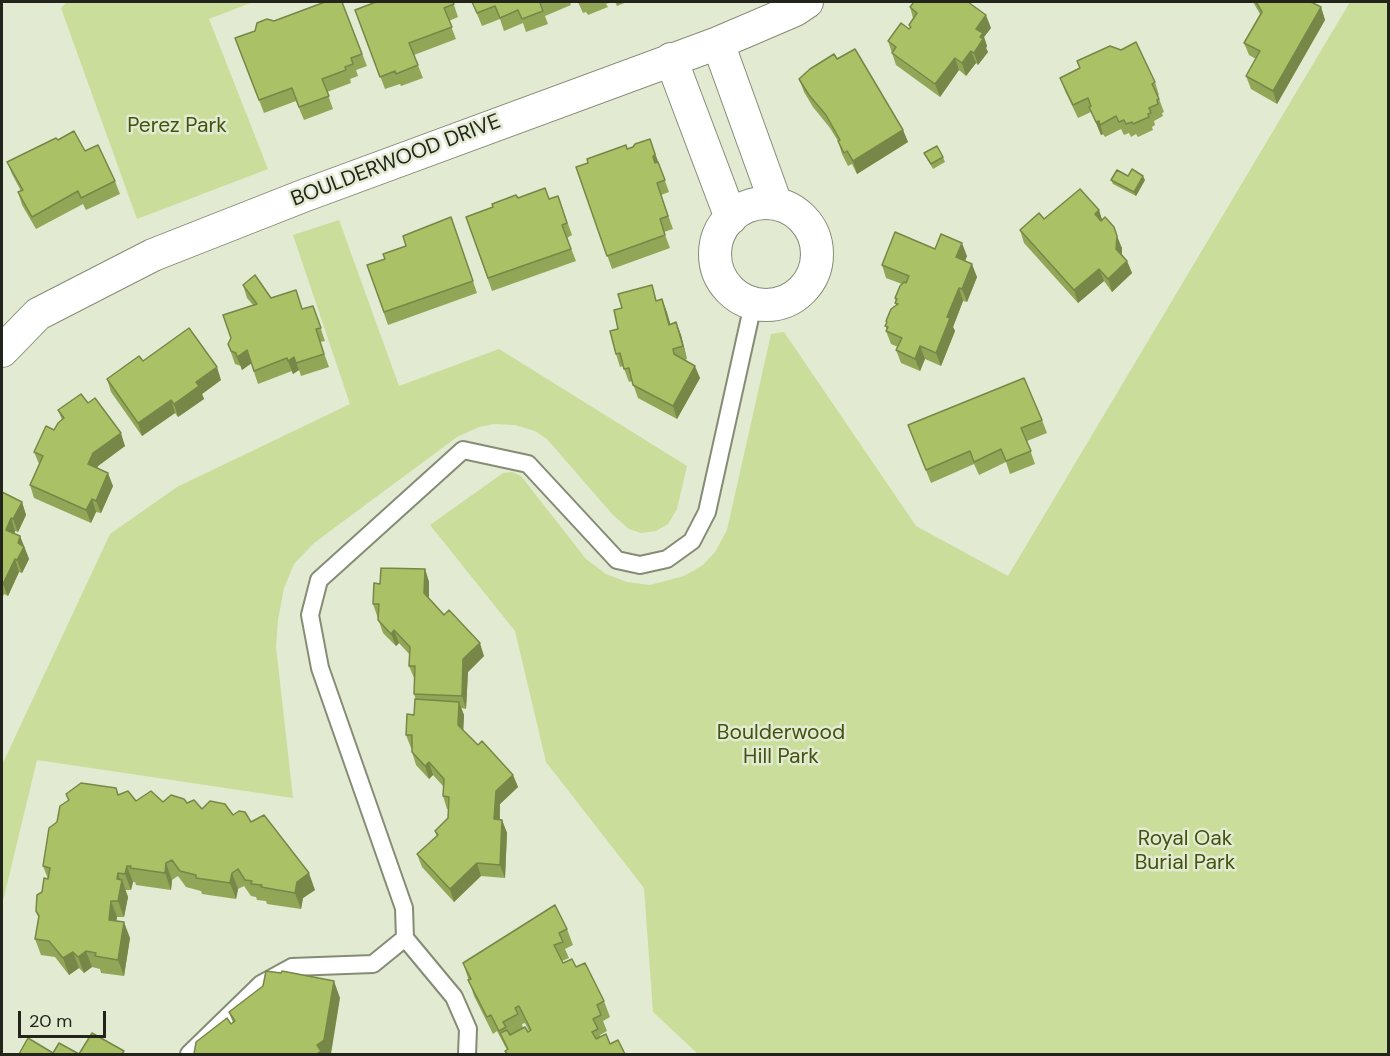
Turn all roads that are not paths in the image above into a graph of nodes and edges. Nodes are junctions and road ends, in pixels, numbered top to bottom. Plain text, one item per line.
1 (807, 2) edge
2 (718, 43) junction
3 (671, 59) junction
4 (776, 204) junction
5 (730, 218) junction
6 (753, 304) junction
7 (2, 351) edge
8 (405, 938) junction
9 (189, 1054) edge
10 (467, 1054) edge

1 - 2 street, BOULDERWOOD DRIVE
2 - 3 street, BOULDERWOOD DRIVE
2 - 4 street
3 - 5 street
3 - 7 street, BOULDERWOOD DRIVE
4 - 5 street
4 - 6 street
5 - 6 street
6 - 8 lane
8 - 9 lane
8 - 10 lane

